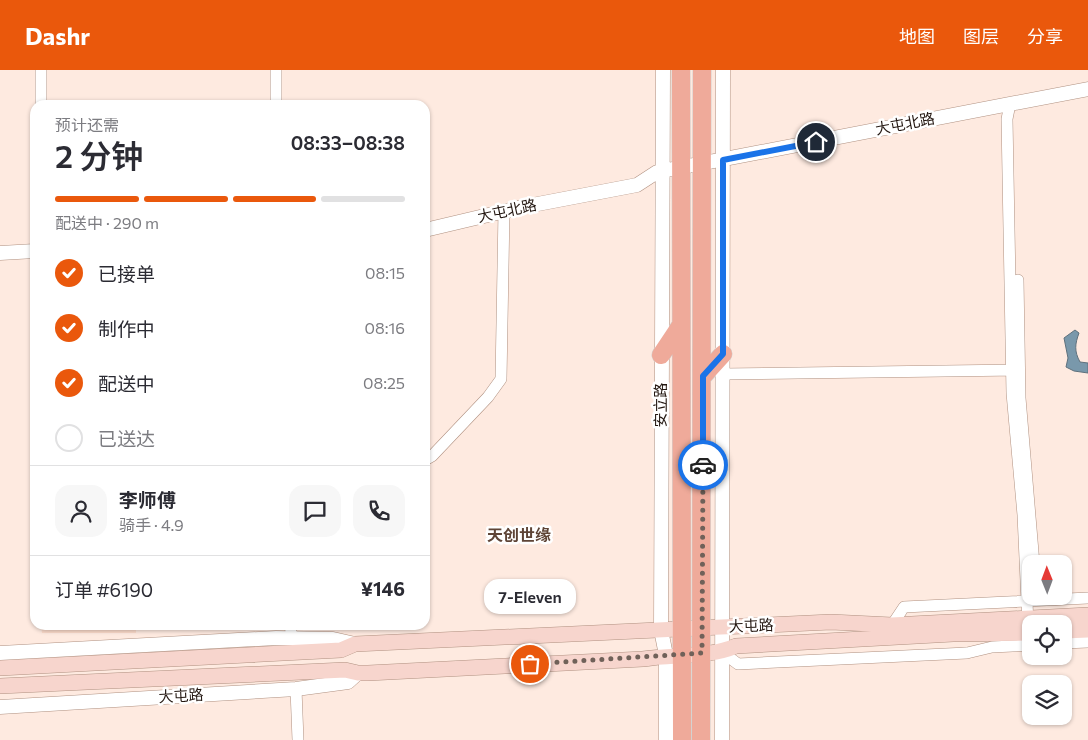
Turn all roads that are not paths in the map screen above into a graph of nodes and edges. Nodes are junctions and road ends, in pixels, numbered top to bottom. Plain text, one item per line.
1 (41, 70) edge
2 (276, 70) edge
3 (663, 70) edge
4 (681, 70) edge
5 (702, 70) edge
6 (723, 70) edge
7 (1088, 89) edge
8 (41, 100) edge
9 (276, 100) edge
10 (1010, 104) junction
11 (723, 160) junction
12 (704, 164) junction
13 (680, 168) junction
14 (663, 172) junction
15 (504, 211) junction
16 (430, 229) edge
17 (30, 251) edge
18 (0, 253) edge
19 (681, 325) junction
20 (723, 354) junction
21 (662, 355) junction
22 (1016, 370) junction
23 (723, 374) junction
24 (703, 376) junction
25 (430, 457) edge
26 (1030, 555) edge
27 (1033, 555) edge
28 (1072, 598) edge
29 (1088, 598) edge
30 (1022, 600) edge
31 (1088, 615) edge
32 (1072, 619) edge
33 (892, 625) junction
34 (722, 627) junction
35 (702, 628) junction
36 (1022, 628) edge
37 (683, 629) junction
38 (1022, 629) edge
39 (661, 630) junction
40 (1088, 630) edge
41 (1072, 631) edge
42 (291, 632) edge
43 (1088, 642) edge
44 (1072, 643) edge
45 (355, 644) junction
46 (722, 652) junction
47 (0, 653) edge
48 (702, 653) junction
49 (674, 654) junction
50 (0, 668) edge
51 (358, 674) junction
52 (0, 686) edge
53 (296, 689) junction
54 (0, 707) edge
55 (298, 740) edge
56 (666, 740) edge
57 (682, 740) edge
58 (701, 740) edge
59 (722, 740) edge

1 - 8 street
2 - 9 street
3 - 14 street, 安立路
4 - 13 main road, 安立路
5 - 12 main road
6 - 11 street
7 - 10 street, 大屯北路
10 - 11 street, 大屯北路
10 - 22 street
11 - 12 street, 大屯北路
11 - 20 street
12 - 13 street, 大屯北路
12 - 24 main road
13 - 14 street, 大屯北路
13 - 19 main road, 安立路
14 - 15 street, 大屯北路
14 - 21 street, 安立路
15 - 16 street, 大屯北路
15 - 25 street
17 - 18 street
19 - 21 main road
19 - 37 main road, 安立路
20 - 23 street
20 - 24 main road
21 - 39 street, 安立路
22 - 23 street
22 - 26 street
22 - 27 street
23 - 34 street
24 - 35 main road
28 - 29 street
30 - 33 street
31 - 32 main road, 大屯路
33 - 34 main road, 大屯路
33 - 36 main road, 大屯路
34 - 35 main road, 大屯路
34 - 46 street
35 - 37 main road, 大屯路
35 - 48 main road
37 - 39 main road, 大屯路
37 - 49 main road, 安立路
38 - 46 main road, 大屯路
39 - 45 main road, 大屯路
39 - 49 street, 安立路
40 - 41 main road
42 - 45 street, 大屯路
42 - 47 street, 大屯路
43 - 44 street
45 - 50 main road, 大屯路
46 - 48 main road, 大屯路
46 - 59 street
48 - 49 main road, 大屯路
48 - 58 main road
49 - 51 main road, 大屯路
49 - 56 street, 安立路
49 - 57 main road, 安立路
51 - 52 main road, 大屯路
51 - 53 street, 大屯路
53 - 54 street, 大屯路
53 - 55 street

